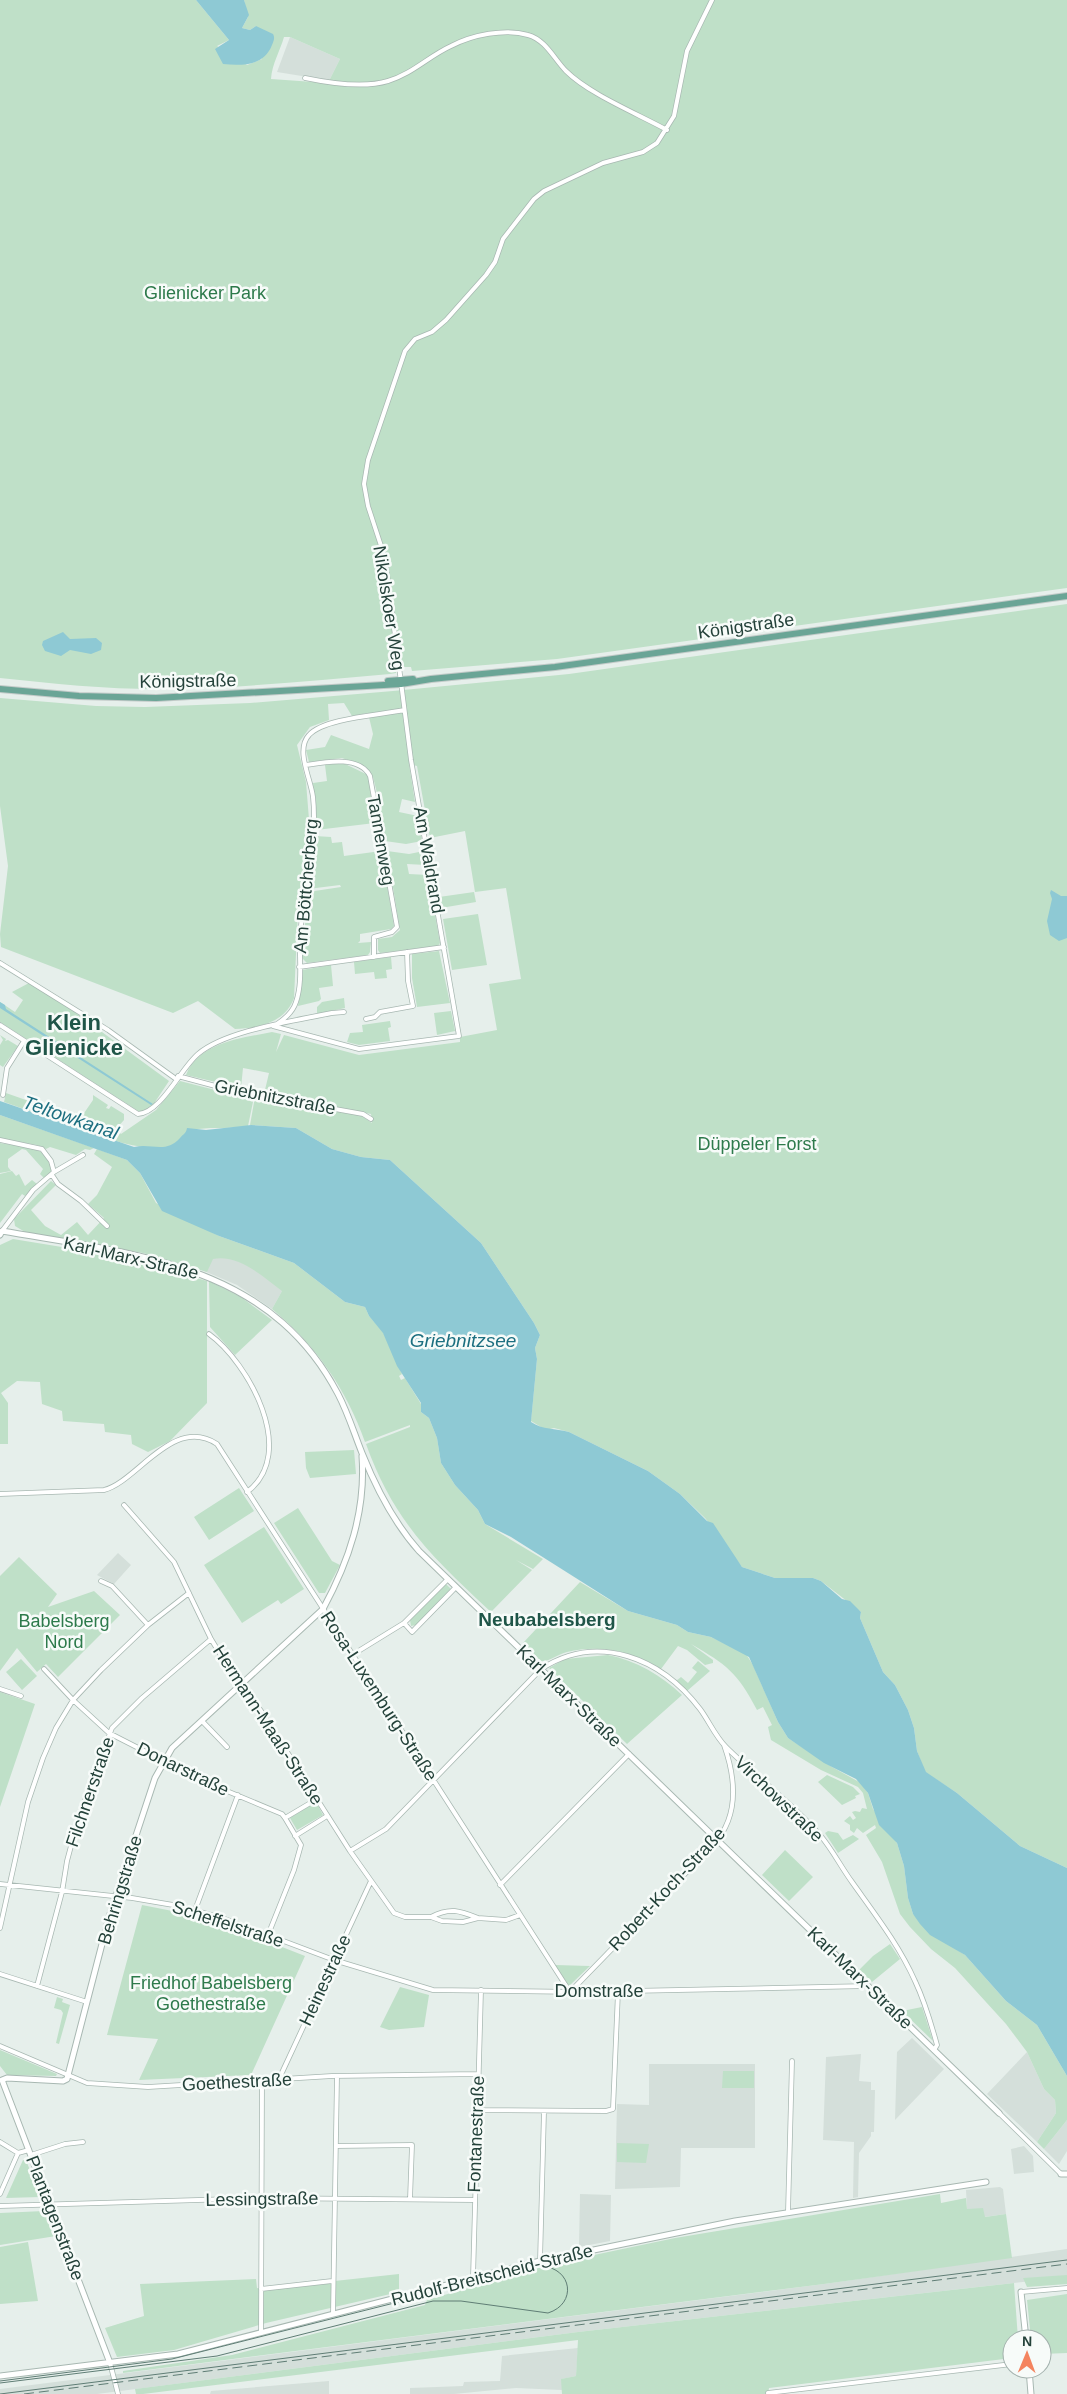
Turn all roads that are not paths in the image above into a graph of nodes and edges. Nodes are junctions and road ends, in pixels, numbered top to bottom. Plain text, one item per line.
1 (712, 0) edge
2 (305, 78) dead end
3 (667, 130) junction
4 (1067, 596) edge
5 (401, 681) junction
6 (0, 689) edge
7 (404, 710) junction
8 (306, 765) junction
9 (444, 947) junction
10 (407, 952) junction
11 (374, 957) junction
12 (0, 963) edge
13 (299, 967) junction
14 (344, 1012) dead end
15 (366, 1019) dead end
16 (0, 1025) edge
17 (273, 1026) junction
18 (24, 1041) junction
19 (177, 1078) junction
20 (3, 1096) dead end
21 (371, 1119) dead end
22 (0, 1140) edge
23 (84, 1155) dead end
24 (53, 1174) junction
25 (107, 1226) dead end
26 (1, 1233) edge
27 (209, 1334) dead end
28 (362, 1453) junction
29 (247, 1492) junction
30 (0, 1494) edge
31 (124, 1505) dead end
32 (448, 1579) junction
33 (101, 1581) dead end
34 (456, 1587) junction
35 (189, 1593) junction
36 (323, 1609) junction
37 (404, 1623) junction
38 (148, 1625) junction
39 (211, 1639) junction
40 (352, 1655) junction
41 (44, 1669) dead end
42 (541, 1670) junction
43 (240, 1684) junction
44 (0, 1689) edge
45 (21, 1696) dead end
46 (72, 1700) junction
47 (202, 1721) junction
48 (110, 1733) junction
49 (724, 1744) junction
50 (227, 1747) dead end
51 (628, 1754) junction
52 (164, 1760) junction
53 (434, 1781) junction
54 (238, 1795) junction
55 (317, 1799) junction
56 (327, 1816) junction
57 (285, 1818) junction
58 (295, 1836) junction
59 (717, 1840) junction
60 (350, 1851) junction
61 (371, 1881) junction
62 (0, 1884) edge
63 (500, 1885) junction
64 (10, 1886) junction
65 (62, 1892) junction
66 (116, 1896) junction
67 (195, 1910) junction
68 (520, 1915) junction
69 (432, 1917) junction
70 (478, 1918) junction
71 (0, 1928) edge
72 (268, 1935) junction
73 (334, 1960) junction
74 (0, 1974) edge
75 (37, 1986) junction
76 (868, 1986) junction
77 (481, 1990) junction
78 (570, 1992) junction
79 (618, 1992) junction
80 (88, 2002) junction
81 (0, 2046) edge
82 (934, 2050) junction
83 (792, 2061) dead end
84 (0, 2074) edge
85 (69, 2074) junction
86 (478, 2074) junction
87 (337, 2076) junction
88 (279, 2079) junction
89 (2, 2080) junction
90 (262, 2080) junction
91 (477, 2110) junction
92 (544, 2111) junction
93 (999, 2113) joint
94 (0, 2142) edge
95 (83, 2142) dead end
96 (336, 2146) junction
97 (30, 2152) junction
98 (18, 2153) junction
99 (1064, 2174) edge
100 (986, 2182) dead end
101 (0, 2194) edge
102 (261, 2198) junction
103 (334, 2198) junction
104 (410, 2199) junction
105 (474, 2200) junction
106 (49, 2204) junction
107 (0, 2206) edge
108 (788, 2212) junction
109 (540, 2261) junction
110 (473, 2278) junction
111 (332, 2281) junction
112 (1067, 2288) edge
113 (261, 2289) junction
114 (1021, 2292) joint
115 (333, 2314) junction
116 (1025, 2329) edge
117 (261, 2332) junction
118 (110, 2363) junction
119 (1002, 2365) edge
120 (0, 2376) edge
121 (1030, 2379) edge
122 (768, 2393) edge
123 (118, 2394) edge
124 (1031, 2394) edge

1 - 3 street, Nikolskoer Weg
2 - 3 street
3 - 5 street, Nikolskoer Weg
4 - 5 main road, Königstraße
5 - 6 main road, Königstraße
5 - 7 street, Am Waldrand
7 - 8 street, Am Böttcherberg
7 - 9 street, Am Waldrand
8 - 11 street, Tannenweg
8 - 13 street, Am Böttcherberg
9 - 10 street
9 - 17 street, Am Waldrand
10 - 11 street
10 - 15 street
11 - 13 street
12 - 19 street
13 - 17 street, Am Böttcherberg
14 - 17 street
16 - 18 street
17 - 19 street
18 - 19 street
18 - 20 street
19 - 21 street, Griebnitzstraße
22 - 24 street
23 - 24 street
24 - 25 street
24 - 26 street
26 - 28 street, Karl-Marx-Straße
27 - 29 street
28 - 32 street, Karl-Marx-Straße
28 - 36 street, Behringstraße
29 - 30 street, Rosa-Luxemburg-Straße
29 - 36 street, Rosa-Luxemburg-Straße
31 - 35 street, Hermann-Maaß-Straße
32 - 34 street, Karl-Marx-Straße
32 - 37 street
33 - 38 street
34 - 37 street
34 - 42 street, Karl-Marx-Straße
35 - 38 street
35 - 39 street, Hermann-Maaß-Straße
36 - 40 street, Rosa-Luxemburg-Straße
36 - 43 street, Behringstraße
37 - 40 street
38 - 46 street
39 - 43 street, Hermann-Maaß-Straße
39 - 48 street, Filchnerstraße
40 - 53 street, Rosa-Luxemburg-Straße
41 - 46 street, Donarstraße
42 - 49 street, Virchowstraße
42 - 51 street, Karl-Marx-Straße
42 - 53 street, Virchowstraße
43 - 47 street, Behringstraße
43 - 55 street, Hermann-Maaß-Straße
44 - 45 street
46 - 48 street, Donarstraße
46 - 64 street
47 - 50 street
47 - 52 street, Behringstraße
48 - 52 street, Donarstraße
48 - 65 street, Filchnerstraße
49 - 59 street, Robert-Koch-Straße
49 - 82 street, Virchowstraße
51 - 59 street, Karl-Marx-Straße
51 - 63 street
52 - 54 street, Donarstraße
52 - 66 street, Behringstraße
53 - 60 street, Virchowstraße
53 - 63 street, Rosa-Luxemburg-Straße
54 - 57 street, Donarstraße
54 - 67 street
55 - 56 street, Hermann-Maaß-Straße
55 - 57 street
56 - 58 street
56 - 60 street, Hermann-Maaß-Straße
57 - 58 street
58 - 72 street
59 - 76 street, Karl-Marx-Straße
59 - 78 street, Robert-Koch-Straße
60 - 61 street, Hermann-Maaß-Straße
61 - 69 street, Hermann-Maaß-Straße
61 - 73 street, Heinestraße
62 - 64 street, Scheffelstraße
63 - 68 street, Rosa-Luxemburg-Straße
64 - 65 street, Scheffelstraße
64 - 71 street
65 - 66 street, Scheffelstraße
65 - 75 street, Filchnerstraße
66 - 67 street, Scheffelstraße
66 - 80 street, Behringstraße
67 - 72 street, Scheffelstraße
68 - 70 street, Hermann-Maaß-Straße
68 - 78 street, Rosa-Luxemburg-Straße
69 - 70 street, Hermann-Maaß-Straße
69 - 70 street, Hermann-Maaß-Straße
72 - 73 street, Scheffelstraße
73 - 77 street, Domstraße
73 - 88 street, Heinestraße
74 - 75 street
75 - 80 street
76 - 79 street, Domstraße
76 - 82 street, Karl-Marx-Straße
77 - 78 street, Domstraße
77 - 86 street, Fontanestraße
78 - 79 street, Domstraße
79 - 92 street
80 - 85 street, Behringstraße
81 - 85 street, Goethestraße
82 - 93 street, Karl-Marx-Straße
83 - 108 street
84 - 89 street, Plantagenstraße
85 - 89 street
85 - 90 street, Goethestraße
86 - 87 street, Goethestraße
86 - 91 street, Fontanestraße
87 - 88 street, Goethestraße
87 - 96 street
88 - 90 street, Goethestraße
89 - 97 street, Plantagenstraße
90 - 102 street
91 - 92 street
91 - 105 street, Fontanestraße
92 - 109 street
93 - 99 street, Karl-Marx-Straße
94 - 98 street
95 - 97 street
96 - 103 street
96 - 104 street
97 - 98 street
97 - 106 street, Plantagenstraße
98 - 101 street
100 - 108 street, Rudolf-Breitscheid-Straße
102 - 103 street, Lessingstraße
102 - 106 street, Lessingstraße
102 - 113 street
103 - 104 street, Lessingstraße
103 - 111 street
104 - 105 street, Lessingstraße
105 - 110 street, Fontanestraße
106 - 107 street, Lessingstraße
106 - 118 street, Plantagenstraße
108 - 109 street, Rudolf-Breitscheid-Straße
109 - 110 street, Rudolf-Breitscheid-Straße
110 - 115 street, Rudolf-Breitscheid-Straße
111 - 113 street
111 - 115 street
112 - 114 street
113 - 117 street
114 - 116 street
115 - 117 street, Rudolf-Breitscheid-Straße
117 - 118 street, Rudolf-Breitscheid-Straße
118 - 120 street, Rudolf-Breitscheid-Straße
118 - 123 street
119 - 122 street
121 - 124 street

